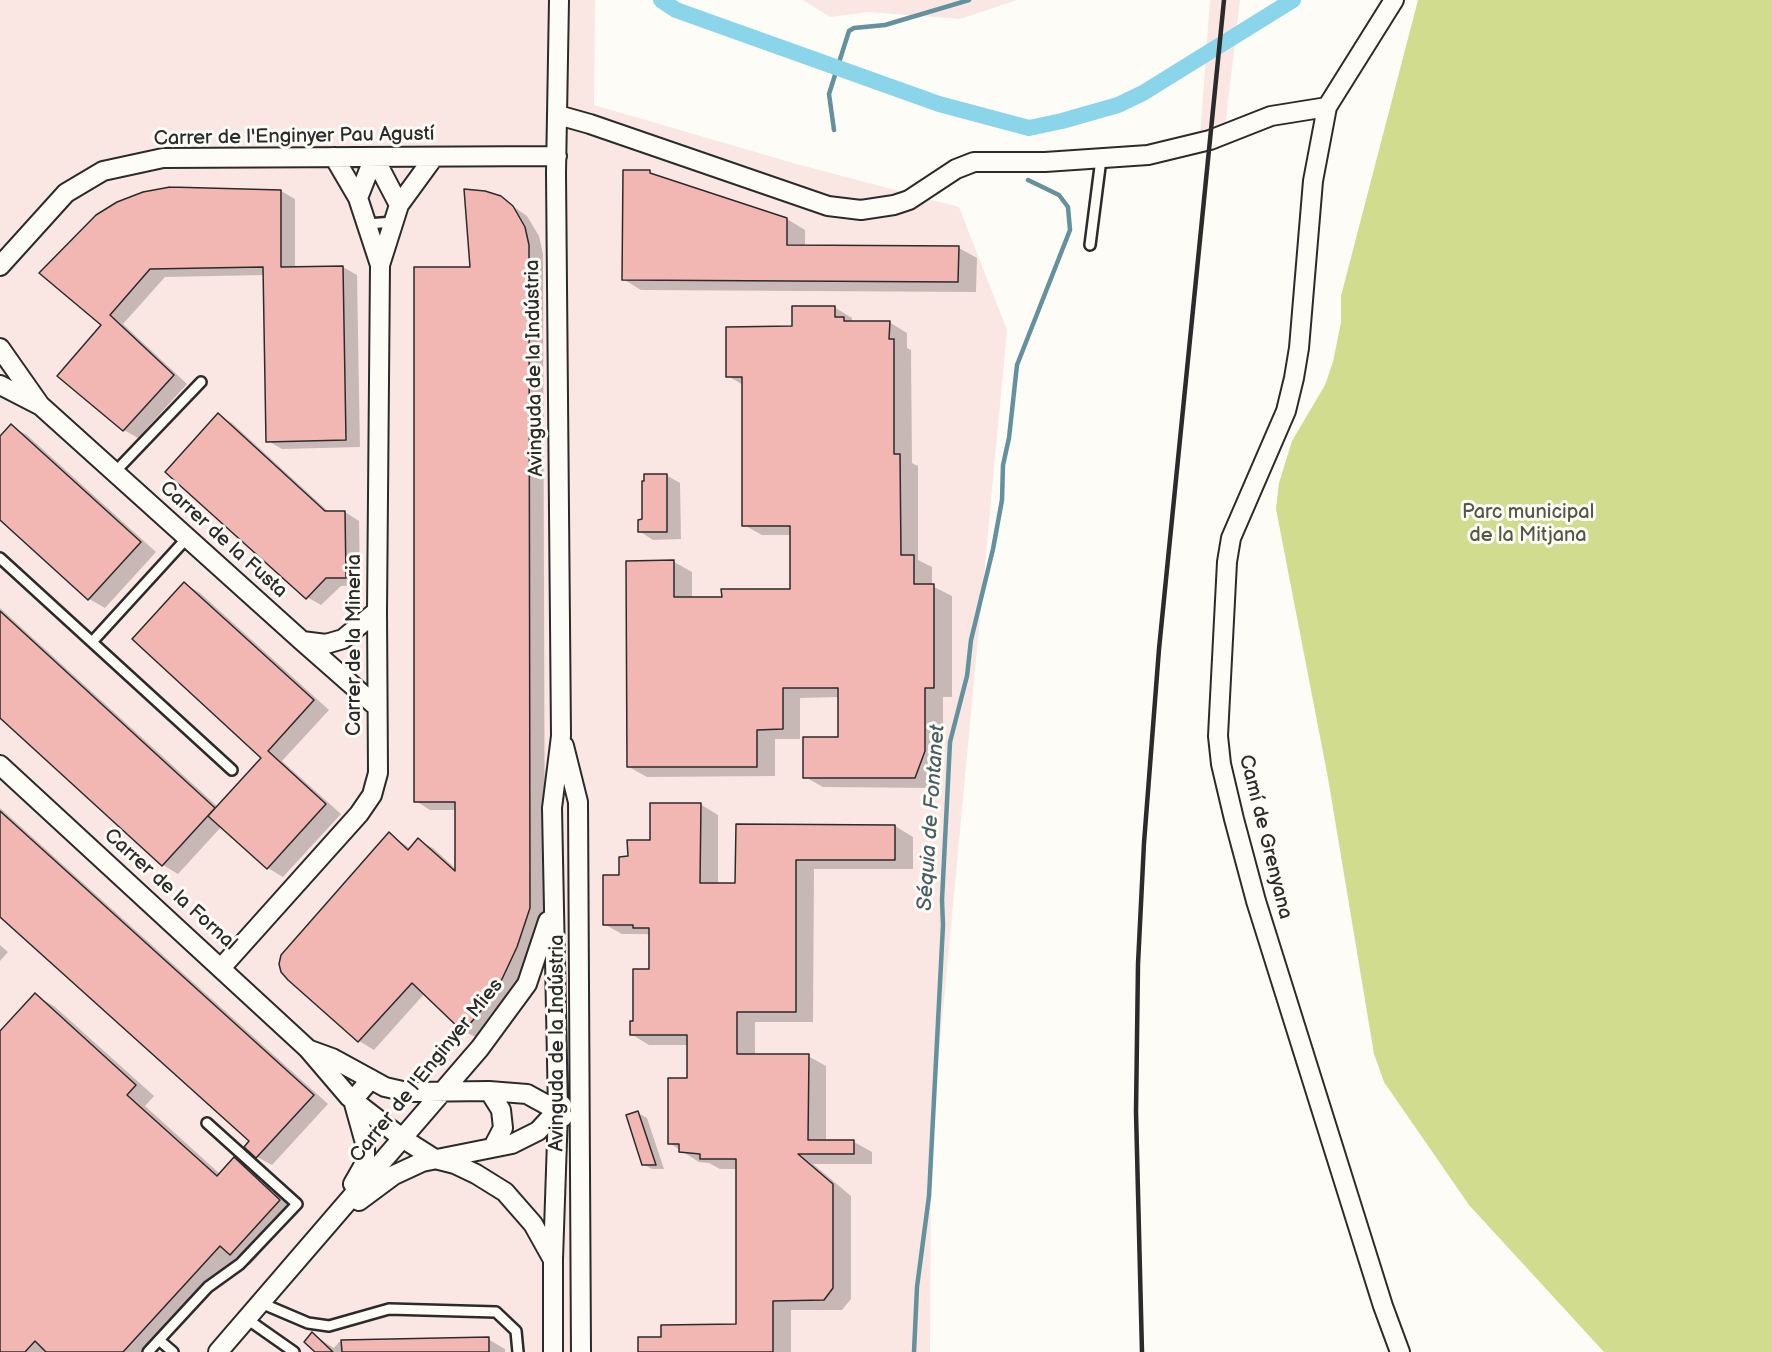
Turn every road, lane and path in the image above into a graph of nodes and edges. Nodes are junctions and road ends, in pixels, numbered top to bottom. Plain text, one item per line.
1 (559, 0) edge
2 (1394, 0) edge
3 (1328, 107) junction
4 (558, 115) junction
5 (556, 156) junction
6 (334, 157) junction
7 (374, 157) junction
8 (434, 157) junction
9 (1101, 159) junction
10 (358, 198) junction
11 (397, 214) junction
12 (367, 224) junction
13 (1090, 245) dead end
14 (380, 265) junction
15 (0, 266) edge
16 (0, 335) edge
17 (3, 359) edge
18 (201, 382) dead end
19 (0, 385) edge
20 (41, 406) junction
21 (114, 472) junction
22 (187, 538) junction
23 (0, 558) edge
24 (377, 611) junction
25 (302, 641) junction
26 (92, 642) junction
27 (377, 706) junction
28 (561, 736) junction
29 (0, 765) edge
30 (232, 770) dead end
31 (553, 908) junction
32 (221, 968) junction
33 (308, 1049) junction
34 (371, 1079) junction
35 (580, 1079) junction
36 (489, 1091) junction
37 (443, 1092) junction
38 (353, 1101) junction
39 (558, 1110) junction
40 (207, 1123) dead end
41 (402, 1138) junction
42 (581, 1139) junction
43 (493, 1148) junction
44 (435, 1159) junction
45 (334, 1220) junction
46 (552, 1259) junction
47 (261, 1303) junction
48 (247, 1319) junction
49 (159, 1340) junction
50 (221, 1351) edge
51 (148, 1352) edge
52 (173, 1352) edge
53 (294, 1352) edge
54 (518, 1352) edge
55 (554, 1352) edge
56 (581, 1352) edge
57 (1400, 1352) edge

1 - 4 street, Avinguda de la Indústria
2 - 3 street
3 - 9 street
3 - 57 street, Camí de Grenyana
4 - 5 street, Avinguda de la Indústria
4 - 9 street
5 - 8 street, Carrer de l'Enginyer Pau Agustí
5 - 28 street, Avinguda de la Indústria
6 - 7 street, Carrer de l'Enginyer Pau Agustí
6 - 10 street, Carrer de la Mineria
6 - 15 street, Carrer de l'Enginyer Pau Agustí
7 - 8 street, Carrer de l'Enginyer Pau Agustí
7 - 10 street
7 - 11 street
8 - 11 street, Carrer de la Mineria
9 - 13 lane
10 - 12 street, Carrer de la Mineria
11 - 12 lane
11 - 14 street, Carrer de la Mineria
12 - 14 street, Carrer de la Mineria
14 - 24 street, Carrer de la Mineria
16 - 17 street, Carrer de la Fusta
17 - 20 street, Carrer de la Fusta
18 - 21 lane
19 - 20 street, Carrer de la Fusta
20 - 21 street, Carrer de la Fusta
21 - 22 street, Carrer de la Fusta
22 - 25 street, Carrer de la Fusta
22 - 26 lane
23 - 26 lane
24 - 25 street
24 - 27 street, Carrer de la Mineria
25 - 27 street, Carrer de la Fusta
26 - 30 lane
27 - 32 street, Carrer de la Mineria
28 - 31 street, Avinguda de la Indústria
28 - 35 street, Avinguda de la Indústria
29 - 32 street, Carrer de la Fornal
31 - 37 street, Carrer de l'Enginyer Mies
31 - 39 street, Avinguda de la Indústria
32 - 33 street, Carrer de la Fornal
33 - 34 street, Carrer de la Fornal
33 - 38 street, Carrer de la Fornal
34 - 37 street, Carrer de la Fornal
34 - 38 street
35 - 39 street, Carrer de l'Enginyer Mies
35 - 42 street, Avinguda de la Indústria
36 - 37 street, Carrer de la Fornal
36 - 39 street, Carrer de la Fornal
36 - 43 street
37 - 41 street, Carrer de l'Enginyer Mies
38 - 41 street, Carrer de la Fornal
38 - 45 street
39 - 42 street, Carrer de la Fornal
39 - 43 street, Carrer de l'Enginyer Mies
39 - 46 street, Avinguda de la Indústria
40 - 49 lane
41 - 44 street, Carrer de la Fornal
41 - 45 street, Carrer de l'Enginyer Mies
42 - 56 street, Avinguda de la Indústria
43 - 44 street, Carrer de l'Enginyer Mies
44 - 45 street, Carrer de l'Enginyer Mies
44 - 46 street, Carrer de la Fornal
45 - 47 street, Carrer de l'Enginyer Mies
46 - 55 street, Avinguda de la Indústria
47 - 48 street, Carrer de l'Enginyer Mies
47 - 54 lane
48 - 50 street, Carrer de l'Enginyer Mies
48 - 53 lane
49 - 51 lane
49 - 52 lane

